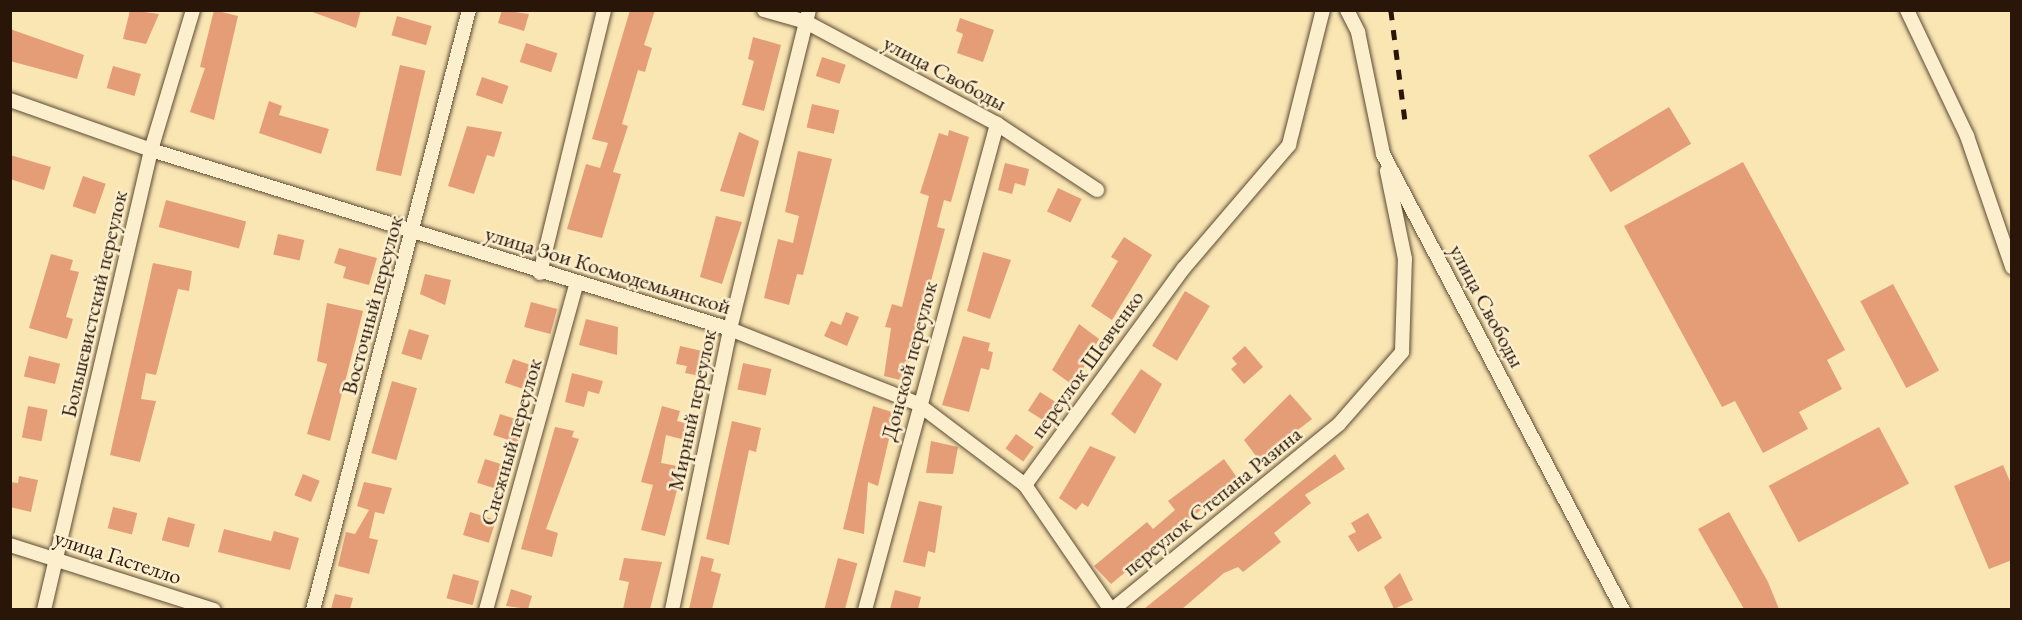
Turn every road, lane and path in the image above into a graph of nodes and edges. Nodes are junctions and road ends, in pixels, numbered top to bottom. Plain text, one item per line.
1 (193, 10) edge
2 (604, 10) edge
3 (764, 10) edge
4 (1323, 10) edge
5 (1347, 10) edge
6 (1907, 10) edge
7 (465, 11) edge
8 (807, 16) edge
9 (10, 99) edge
10 (997, 124) junction
11 (151, 150) junction
12 (1383, 154) junction
13 (1097, 190) dead end
14 (413, 232) junction
15 (2012, 267) edge
16 (540, 273) junction
17 (576, 286) junction
18 (730, 329) junction
19 (918, 404) junction
20 (1025, 485) junction
21 (10, 545) edge
22 (56, 559) junction
23 (44, 609) edge
24 (214, 609) edge
25 (313, 609) edge
26 (486, 609) edge
27 (672, 609) edge
28 (865, 609) edge
29 (1112, 609) edge
30 (1623, 609) edge

1 - 11 street, Большевистский переулок
2 - 16 street
3 - 8 street, улица Свободы
4 - 20 street, переулок Шевченко
5 - 12 street, улица Свободы
6 - 15 street
7 - 14 street, Восточный переулок
8 - 10 street, улица Свободы
8 - 18 street, Мирный переулок
9 - 11 street, улица Зои Космодемьянской
10 - 13 street, улица Свободы
10 - 19 street, Донской переулок
11 - 14 street, улица Зои Космодемьянской
11 - 22 street, Большевистский переулок
12 - 29 street, переулок Степана Разина
12 - 30 street, улица Свободы
14 - 16 street, улица Зои Космодемьянской
14 - 25 street, Восточный переулок
16 - 17 street, улица Зои Космодемьянской
17 - 18 street, улица Зои Космодемьянской
17 - 26 street, Снежный переулок
18 - 19 street, улица Зои Космодемьянской
18 - 27 street, Мирный переулок
19 - 20 street, улица Зои Космодемьянской
19 - 28 street, Донской переулок
20 - 29 street, улица Зои Космодемьянской
21 - 22 street, улица Гастелло
22 - 23 street, Большевистский переулок
22 - 24 street, улица Гастелло

